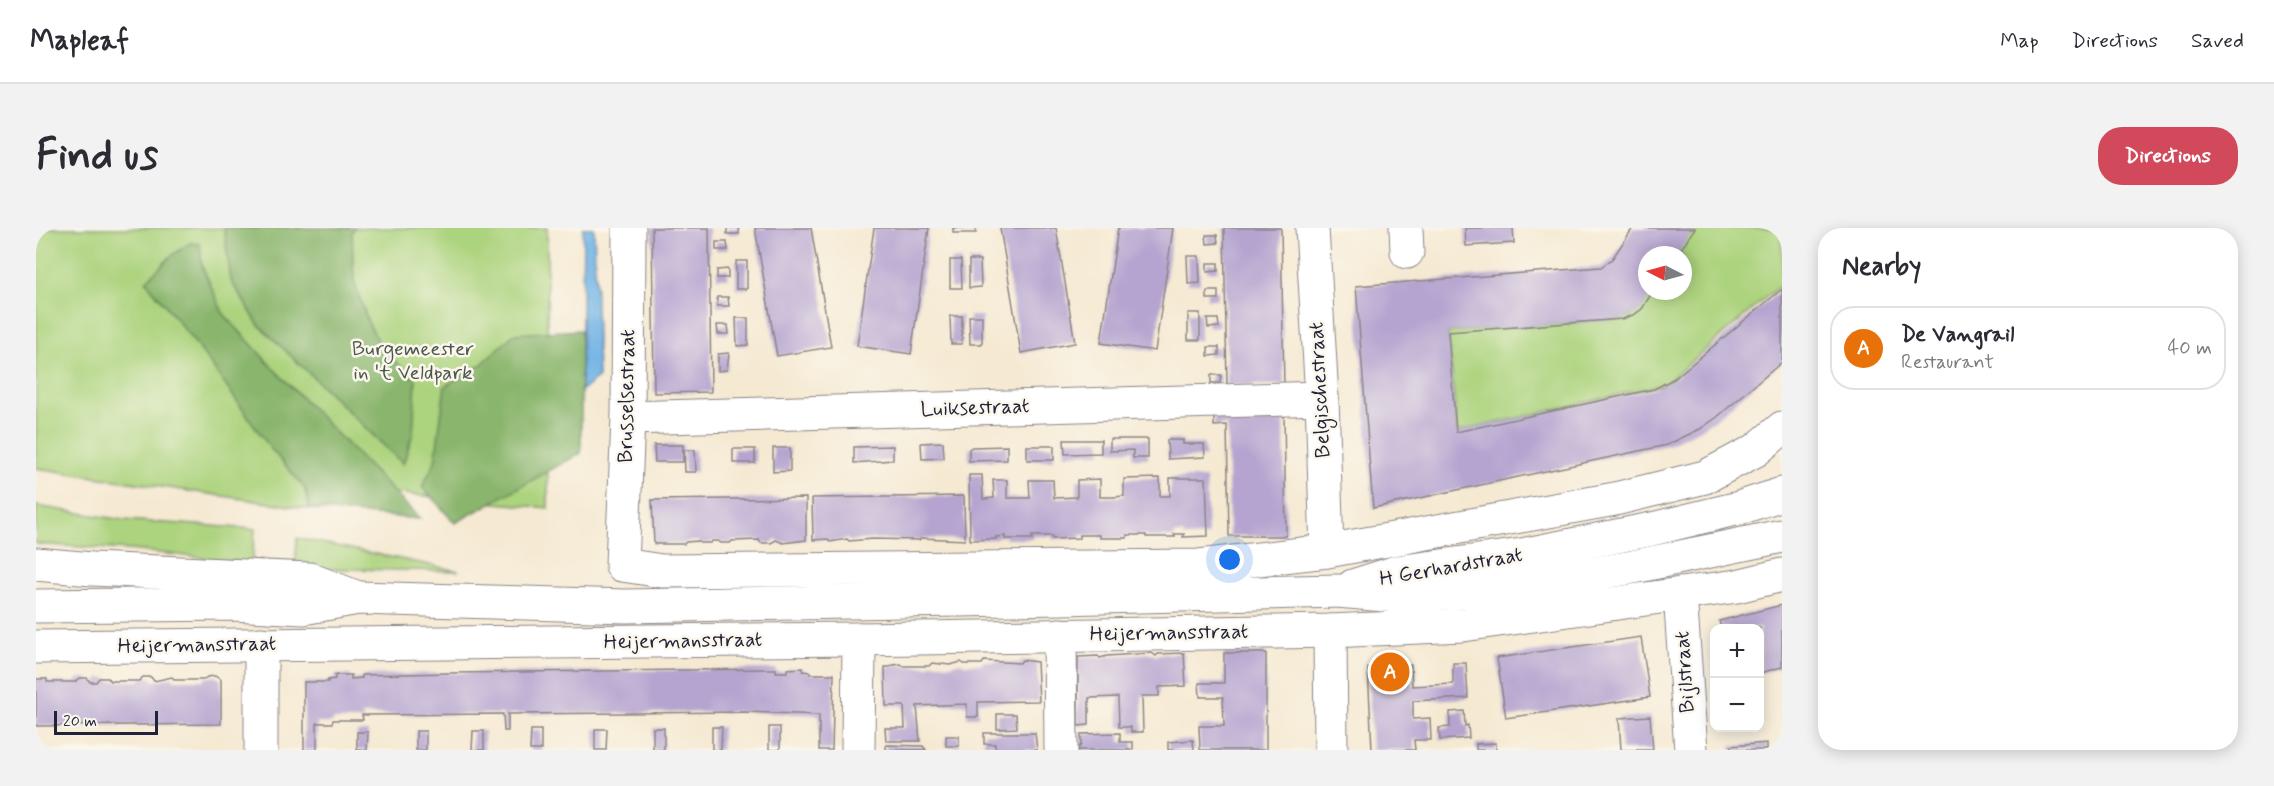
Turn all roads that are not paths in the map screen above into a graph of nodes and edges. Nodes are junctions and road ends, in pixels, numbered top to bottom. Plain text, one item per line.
1 (629, 228) edge
2 (1312, 228) edge
3 (1322, 398) junction
4 (628, 418) junction
5 (1782, 428) edge
6 (1782, 494) edge
7 (1782, 536) edge
8 (1735, 544) junction
9 (1327, 551) junction
10 (36, 564) edge
11 (1782, 576) edge
12 (1337, 591) junction
13 (1691, 592) junction
14 (358, 598) junction
15 (36, 606) edge
16 (1330, 631) junction
17 (1060, 635) junction
18 (859, 639) junction
19 (261, 644) junction
20 (36, 647) edge
21 (261, 750) edge
22 (858, 750) edge
23 (1061, 750) edge
24 (1331, 750) edge
25 (1691, 750) edge

1 - 4 street, Brusselsestraat
2 - 3 street, Belgischestraat
3 - 4 street, Luiksestraat
3 - 9 street, Belgischestraat
4 - 9 street, Brusselsestraat
5 - 9 street, H Gerhardstraat
6 - 12 street, H Gerhardstraat
7 - 8 street, H Gerhardstraat
8 - 12 street, H Gerhardstraat
8 - 13 street
10 - 14 street, Heijermansstraat
11 - 13 street
12 - 14 street, Heijermansstraat
13 - 16 street
13 - 25 street, Bijlstraat
14 - 15 street, Heijermansstraat
16 - 17 street, Heijermansstraat
16 - 24 street
17 - 18 street, Heijermansstraat
17 - 23 street
18 - 19 street, Heijermansstraat
18 - 22 street
19 - 20 street, Heijermansstraat
19 - 21 street

